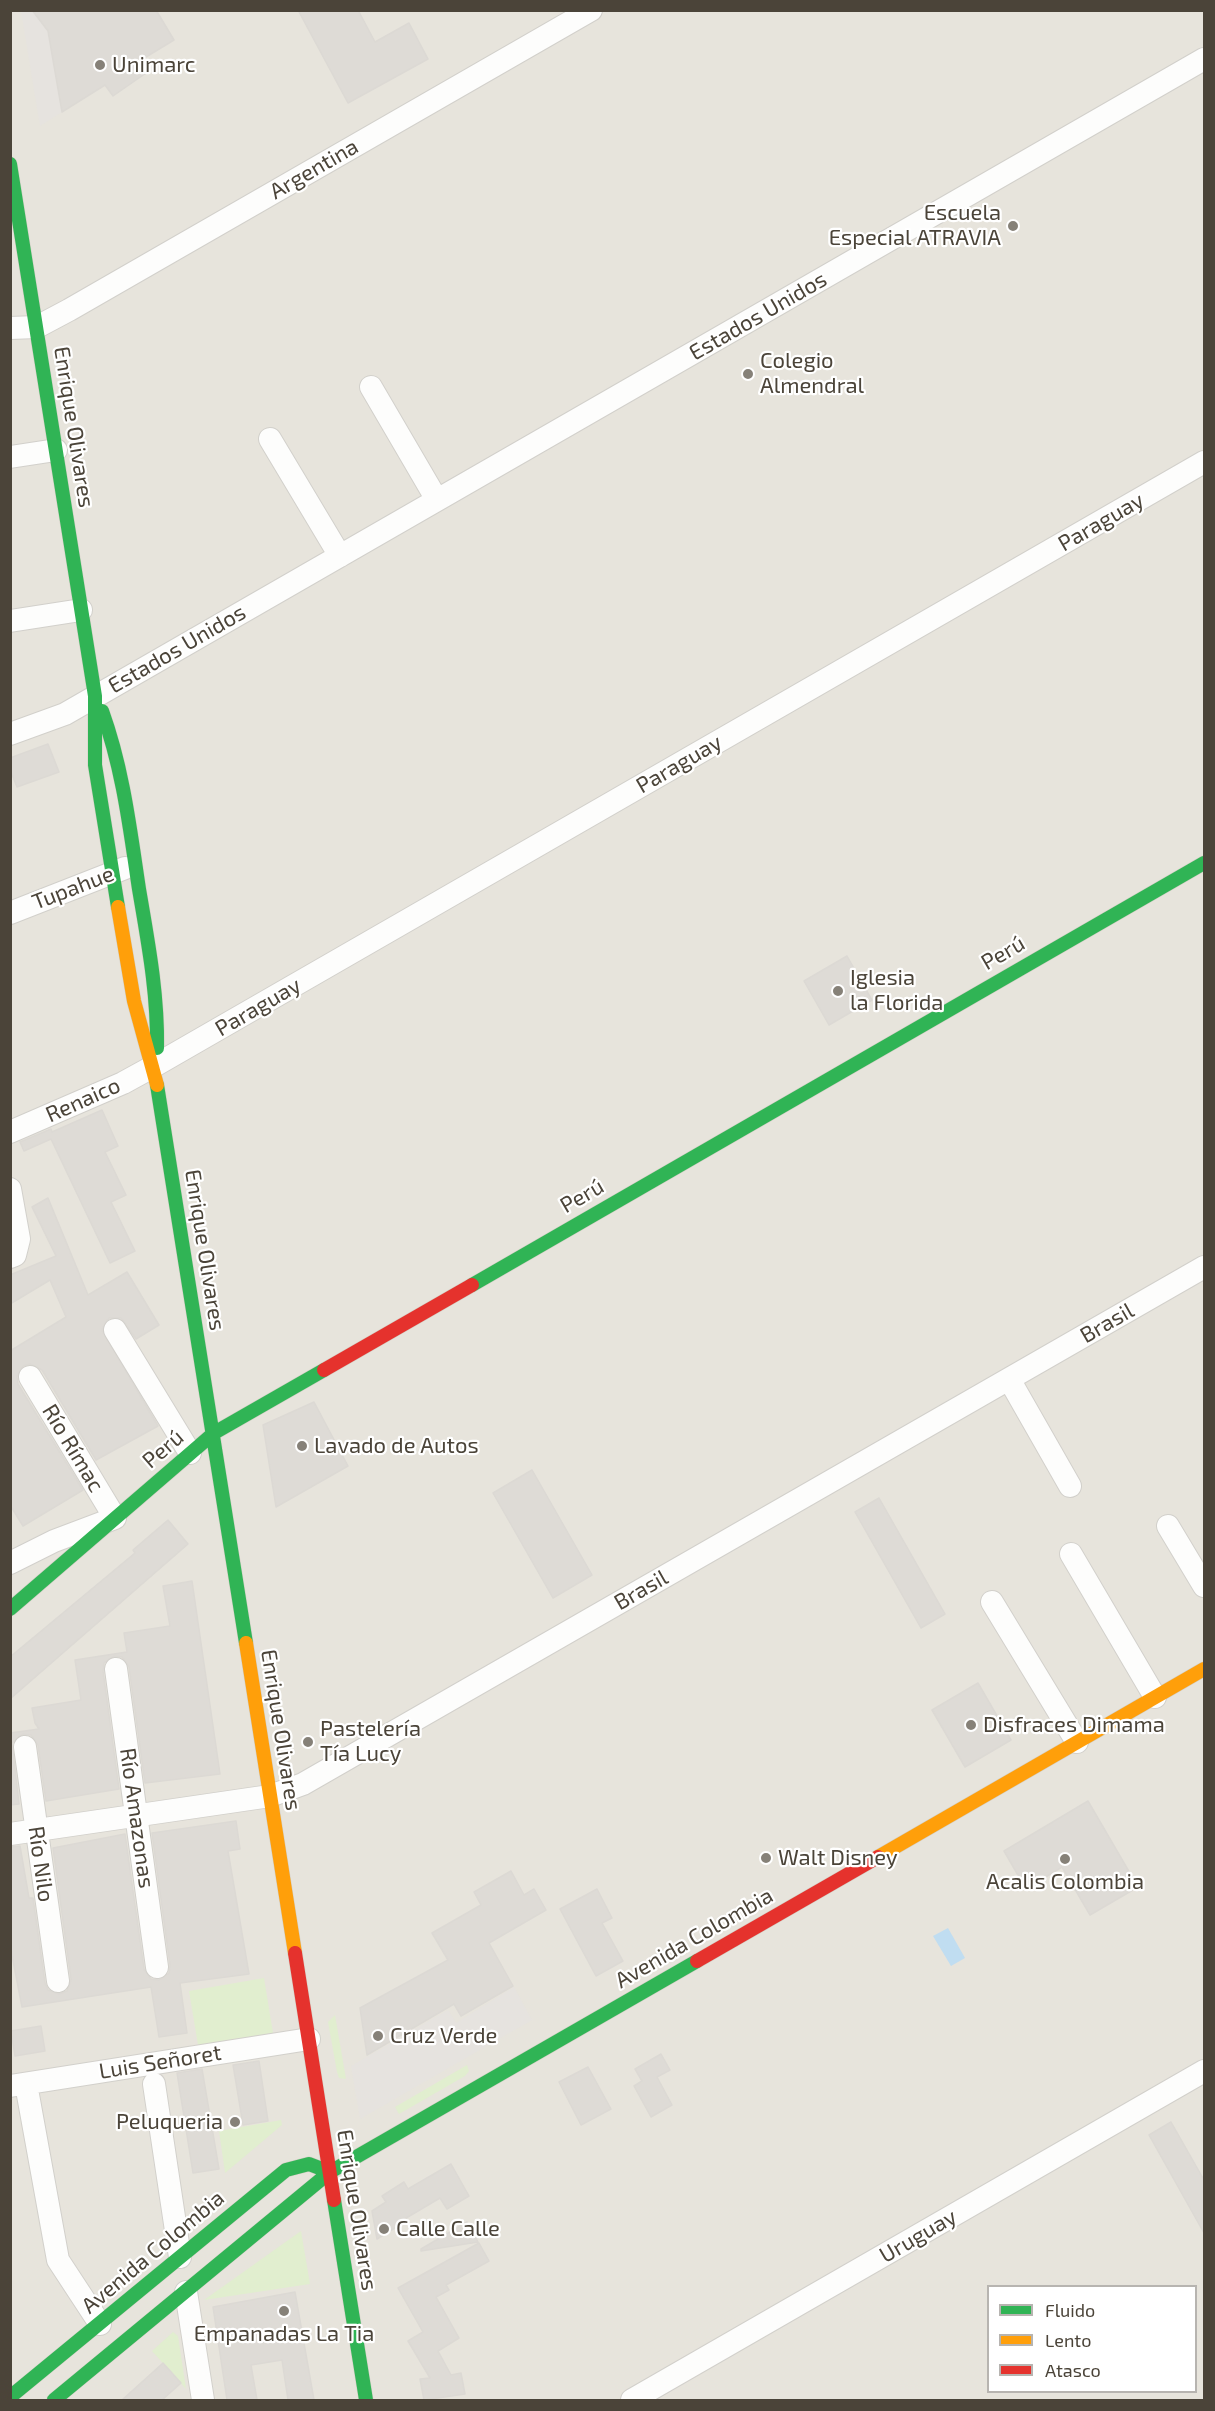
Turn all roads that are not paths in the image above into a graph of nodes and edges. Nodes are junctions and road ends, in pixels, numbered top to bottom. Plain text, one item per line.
1 (591, 10) edge
2 (1204, 59) edge
3 (10, 164) edge
4 (14, 209) edge
5 (37, 327) junction
6 (10, 328) edge
7 (371, 387) dead end
8 (270, 439) dead end
9 (56, 450) junction
10 (10, 457) edge
11 (1204, 462) edge
12 (437, 500) junction
13 (340, 556) junction
14 (81, 610) junction
15 (10, 621) edge
16 (95, 696) junction
17 (10, 734) edge
18 (1204, 863) edge
19 (135, 864) junction
20 (113, 873) junction
21 (10, 913) edge
22 (154, 1066) junction
23 (10, 1132) edge
24 (10, 1190) edge
25 (13, 1256) edge
26 (1204, 1267) edge
27 (116, 1330) dead end
28 (30, 1377) dead end
29 (1009, 1379) junction
30 (214, 1433) junction
31 (190, 1453) junction
32 (1070, 1486) dead end
33 (115, 1518) junction
34 (1168, 1526) dead end
35 (14, 1554) edge
36 (1071, 1554) dead end
37 (1204, 1586) edge
38 (992, 1602) dead end
39 (10, 1609) edge
40 (116, 1669) dead end
41 (1204, 1669) edge
42 (1155, 1697) junction
43 (1077, 1742) junction
44 (25, 1747) dead end
45 (270, 1796) junction
46 (136, 1816) junction
47 (37, 1830) junction
48 (10, 1834) edge
49 (157, 1966) dead end
50 (58, 1981) dead end
51 (309, 2038) junction
52 (1204, 2072) edge
53 (154, 2084) dead end
54 (18, 2085) edge
55 (330, 2172) junction
56 (180, 2257) junction
57 (186, 2292) junction
58 (100, 2324) junction
59 (10, 2397) edge
60 (54, 2400) edge
61 (203, 2400) edge
62 (366, 2400) edge
63 (632, 2400) edge

1 - 5 street, Argentina
2 - 12 street, Estados Unidos
3 - 4 main road, Enrique Olivares
4 - 5 main road, Enrique Olivares
5 - 6 street
5 - 9 main road, Enrique Olivares
7 - 12 street
8 - 13 street
9 - 10 street
9 - 14 main road, Enrique Olivares
11 - 22 street, Paraguay
12 - 13 street, Estados Unidos
13 - 16 street, Estados Unidos
14 - 15 street
14 - 16 main road, Enrique Olivares
16 - 17 street, Estados Unidos
16 - 19 main road, Enrique Olivares
16 - 20 main road, Enrique Olivares
18 - 30 main road, Perú
19 - 20 street, Tupahue
19 - 22 main road, Enrique Olivares
20 - 21 street, Tupahue
20 - 22 main road, Enrique Olivares
22 - 23 street, Renaico
22 - 30 main road, Enrique Olivares
24 - 25 street
26 - 29 street, Brasil
27 - 31 street
28 - 33 street, Río Rímac
29 - 32 street
29 - 45 street, Brasil
30 - 31 main road, Perú
30 - 45 main road, Enrique Olivares
31 - 33 main road, Perú
33 - 35 street
33 - 39 main road, Perú
34 - 37 street
36 - 42 street
38 - 43 street
40 - 46 street, Río Amazonas
41 - 42 main road, Avenida Colombia
42 - 43 main road, Avenida Colombia
43 - 55 main road, Avenida Colombia
44 - 47 street, Río Nilo
45 - 46 street, Brasil
45 - 51 main road, Enrique Olivares
46 - 47 street, Brasil
46 - 49 street, Río Amazonas
47 - 48 street, Brasil
47 - 50 street, Río Nilo
51 - 54 street, Luis Señoret
51 - 55 main road, Enrique Olivares
52 - 63 street, Uruguay
53 - 56 street
54 - 58 street
55 - 56 main road, Avenida Colombia
55 - 57 main road, Avenida Colombia
55 - 62 main road, Enrique Olivares
56 - 58 main road, Avenida Colombia
57 - 60 main road, Avenida Colombia
57 - 61 street
58 - 59 main road, Avenida Colombia

